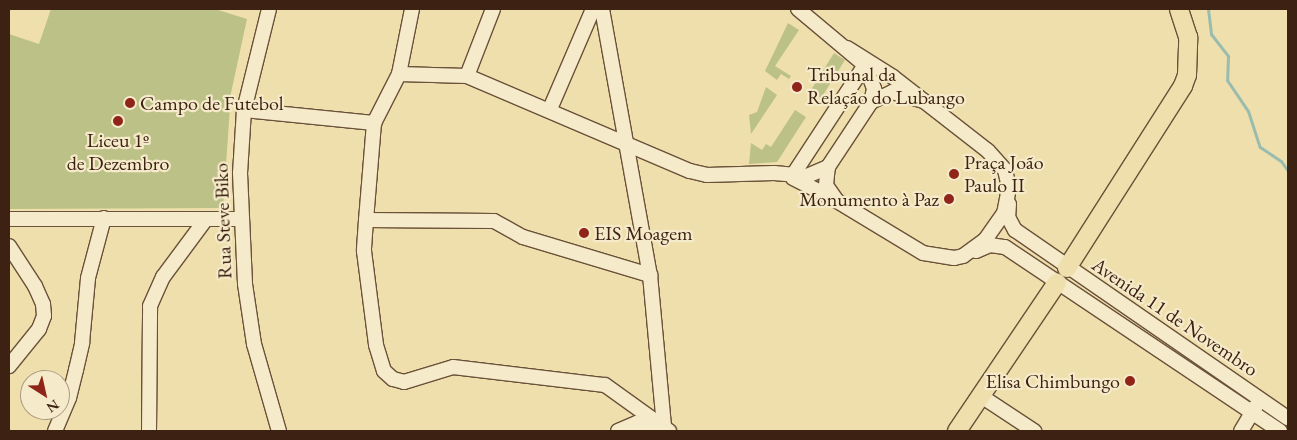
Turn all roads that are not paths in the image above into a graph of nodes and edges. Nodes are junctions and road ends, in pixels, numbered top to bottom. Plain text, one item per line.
1 (269, 9) edge
2 (412, 9) edge
3 (493, 9) edge
4 (593, 9) edge
5 (602, 9) edge
6 (798, 9) edge
7 (1179, 9) edge
8 (847, 48) junction
9 (864, 65) junction
10 (400, 74) junction
11 (467, 76) junction
12 (923, 101) junction
13 (871, 102) junction
14 (550, 109) junction
15 (244, 110) junction
16 (374, 123) junction
17 (628, 144) junction
18 (828, 167) junction
19 (789, 174) junction
20 (1009, 188) junction
21 (837, 201) junction
22 (104, 218) junction
23 (9, 219) edge
24 (206, 219) junction
25 (241, 219) junction
26 (366, 220) junction
27 (9, 246) edge
28 (964, 256) junction
29 (1067, 268) junction
30 (650, 275) junction
31 (1057, 283) junction
32 (9, 366) edge
33 (981, 396) junction
34 (1260, 400) junction
35 (1252, 413) junction
36 (1288, 418) edge
37 (667, 429) edge
38 (55, 431) edge
39 (149, 431) edge
40 (279, 431) edge
41 (618, 431) edge
42 (958, 431) edge
43 (1034, 431) edge
44 (1241, 431) edge
45 (1280, 431) edge

1 - 15 street, Rua Steve Biko
2 - 10 street
3 - 11 street
4 - 14 street
5 - 17 street
6 - 8 street
7 - 29 main road
8 - 9 street
8 - 12 street
9 - 13 street
9 - 19 street
10 - 11 street
10 - 16 street
11 - 14 street
12 - 13 street
12 - 20 street
13 - 18 street
14 - 17 street
15 - 16 street
15 - 25 street, Rua Steve Biko
16 - 26 street
17 - 19 street
17 - 30 street
18 - 19 street
18 - 21 street
19 - 21 street
20 - 28 street
20 - 29 street, Avenida 11 de Novembro
21 - 28 street
22 - 23 street
22 - 24 street
22 - 38 street
24 - 25 street
24 - 39 street
25 - 40 street, Rua Steve Biko
26 - 30 street
26 - 37 street
27 - 32 street
28 - 31 street, Avenida 11 de Novembro
29 - 31 street, Avenida 11 de Novembro
29 - 34 street, Avenida 11 de Novembro
30 - 37 street
31 - 33 main road
31 - 35 street, Avenida 11 de Novembro
33 - 42 main road
33 - 43 street
34 - 35 street, Avenida 11 de Novembro
34 - 36 street, Avenida 11 de Novembro
35 - 44 street
35 - 45 street, Avenida 11 de Novembro
37 - 41 street

